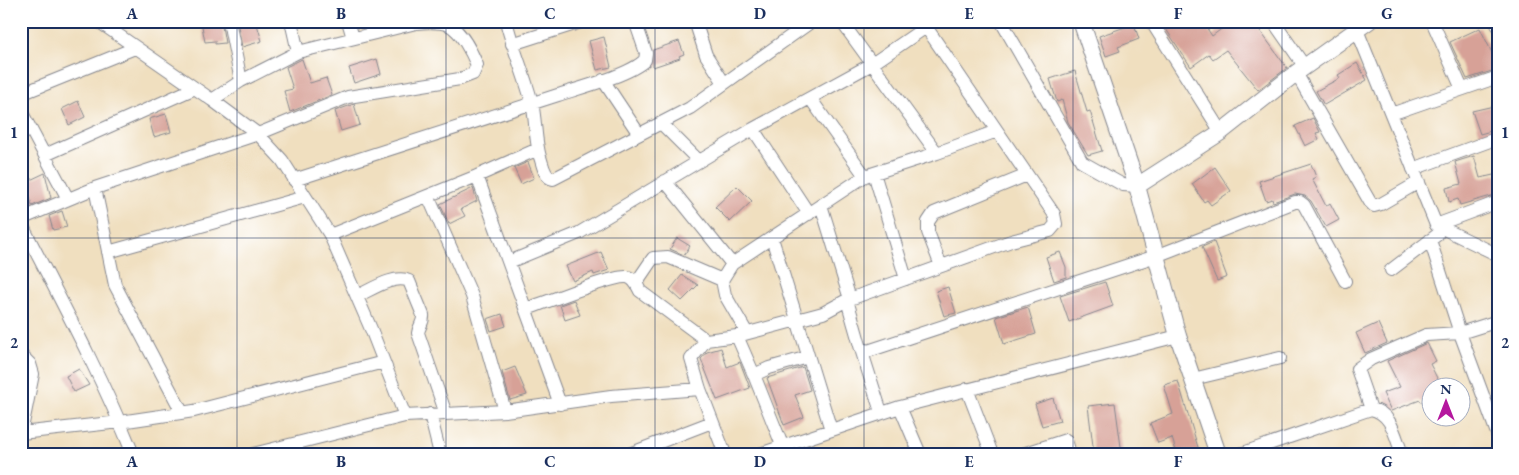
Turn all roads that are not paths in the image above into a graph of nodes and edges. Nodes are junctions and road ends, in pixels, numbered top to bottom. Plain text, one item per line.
1 (98, 21) edge
2 (229, 21) edge
3 (291, 21) edge
4 (348, 21) edge
5 (506, 21) edge
6 (584, 21) edge
7 (635, 21) edge
8 (694, 21) edge
9 (812, 21) edge
10 (841, 21) edge
11 (1001, 21) edge
12 (1081, 21) edge
13 (1151, 21) edge
14 (1274, 21) edge
15 (1432, 21) edge
16 (1495, 21) edge
17 (924, 24) edge
18 (1363, 26) edge
19 (1498, 26) edge
20 (353, 38) junction
21 (512, 44) junction
22 (135, 48) junction
23 (298, 52) junction
24 (872, 64) junction
25 (1301, 70) junction
26 (1498, 77) edge
27 (603, 80) junction
28 (241, 81) junction
29 (724, 83) junction
30 (195, 88) junction
31 (1462, 90) junction
32 (21, 94) edge
33 (810, 98) junction
34 (212, 100) junction
35 (532, 104) junction
36 (21, 111) edge
37 (1391, 114) junction
38 (660, 123) junction
39 (753, 129) junction
40 (997, 131) junction
41 (1221, 132) junction
42 (258, 134) junction
43 (639, 134) junction
44 (1498, 138) edge
45 (538, 149) junction
46 (937, 153) junction
47 (44, 155) junction
48 (699, 161) junction
49 (1413, 169) junction
50 (870, 174) junction
51 (1027, 175) junction
52 (477, 176) junction
53 (294, 180) junction
54 (665, 182) junction
55 (1419, 182) junction
56 (1137, 186) junction
57 (95, 188) junction
58 (428, 196) junction
59 (305, 197) junction
60 (68, 199) junction
61 (1498, 202) edge
62 (821, 205) junction
63 (809, 214) junction
64 (21, 219) edge
65 (21, 223) edge
66 (1440, 227) junction
67 (330, 235) junction
68 (772, 238) junction
69 (1430, 240) junction
70 (108, 252) junction
71 (1498, 255) edge
72 (1156, 256) junction
73 (508, 262) junction
74 (732, 264) junction
75 (941, 266) junction
76 (1391, 270) dead end
77 (906, 279) junction
78 (722, 280) junction
79 (1345, 281) dead end
80 (636, 283) junction
81 (356, 296) junction
82 (849, 299) junction
83 (526, 309) junction
84 (798, 319) junction
85 (1498, 321) edge
86 (1460, 333) junction
87 (742, 335) junction
88 (1178, 336) junction
89 (706, 340) junction
90 (861, 349) junction
91 (21, 354) edge
92 (808, 357) junction
93 (1280, 358) dead end
94 (384, 362) junction
95 (754, 375) junction
96 (1193, 379) junction
97 (700, 389) junction
98 (967, 389) junction
99 (560, 404) junction
100 (900, 407) junction
101 (1371, 409) junction
102 (505, 410) junction
103 (182, 412) junction
104 (881, 412) junction
105 (430, 414) junction
106 (446, 414) junction
107 (405, 416) junction
108 (120, 422) junction
109 (712, 422) junction
110 (831, 430) junction
111 (1498, 436) edge
112 (782, 445) junction
113 (133, 454) edge
114 (253, 454) edge
115 (440, 454) edge
116 (629, 454) edge
117 (725, 454) edge
118 (760, 454) edge
119 (920, 454) edge
120 (992, 454) edge
121 (1023, 454) edge
122 (1070, 454) edge
123 (1218, 454) edge
124 (1240, 454) edge
125 (1402, 454) edge

1 - 22 street
2 - 28 street
3 - 23 street
4 - 20 street
5 - 21 street
6 - 21 street
7 - 27 street
8 - 29 street
9 - 29 street
10 - 24 street
11 - 56 street
12 - 56 street
13 - 41 street
14 - 25 street
15 - 31 street
16 - 19 street
17 - 24 street
17 - 40 street
18 - 25 street
18 - 37 street
20 - 23 street
20 - 42 street
21 - 35 street
22 - 30 street
22 - 32 street
23 - 28 street
24 - 33 street
24 - 46 street
25 - 41 street
25 - 55 street
26 - 31 street
27 - 35 street
27 - 43 street
28 - 34 street
29 - 38 street
30 - 34 street
30 - 47 street
31 - 37 street
33 - 39 street
33 - 50 street
34 - 42 street
35 - 45 street
35 - 53 street
36 - 47 street
37 - 49 street
38 - 43 street
38 - 48 street
39 - 48 street
39 - 63 street
40 - 46 street
40 - 51 street
41 - 56 street
42 - 53 street
42 - 57 street
43 - 45 street
44 - 49 street
45 - 52 street
46 - 50 street
47 - 60 street
48 - 54 street
49 - 55 street
50 - 62 street
50 - 77 street
51 - 75 street
51 - 75 street
52 - 58 street
52 - 73 street
53 - 59 street
54 - 73 street
54 - 74 street
55 - 66 street
56 - 72 street
57 - 60 street
57 - 70 street
58 - 67 street
58 - 102 street
59 - 67 street
59 - 70 street
60 - 64 street
61 - 66 street
62 - 63 street
62 - 82 street
63 - 68 street
65 - 108 street
66 - 69 street
66 - 71 street
67 - 81 street
68 - 74 street
68 - 84 street
69 - 76 street
69 - 86 street
70 - 103 street
72 - 79 street
72 - 88 street
72 - 90 street
73 - 83 street
74 - 78 street
75 - 77 street
77 - 82 street
78 - 80 street
78 - 87 street
80 - 83 street
80 - 89 street
81 - 94 street
81 - 106 street
82 - 84 street
82 - 90 street
83 - 99 street
84 - 87 street
84 - 92 street
85 - 86 street
86 - 101 street
86 - 111 street
87 - 89 street
87 - 95 street
88 - 96 street
88 - 98 street
89 - 97 street
90 - 104 street
91 - 108 street
92 - 95 street
92 - 110 street
93 - 96 street
94 - 103 street
94 - 107 street
95 - 112 street
96 - 123 street
97 - 99 street
97 - 109 street
98 - 100 street
98 - 120 street
99 - 102 street
100 - 104 street
100 - 119 street
101 - 124 street
101 - 125 street
102 - 106 street
103 - 108 street
104 - 110 street
105 - 106 street
105 - 107 street
105 - 115 street
107 - 114 street
108 - 113 street
109 - 116 street
109 - 117 street
110 - 112 street
112 - 118 street
121 - 122 street

